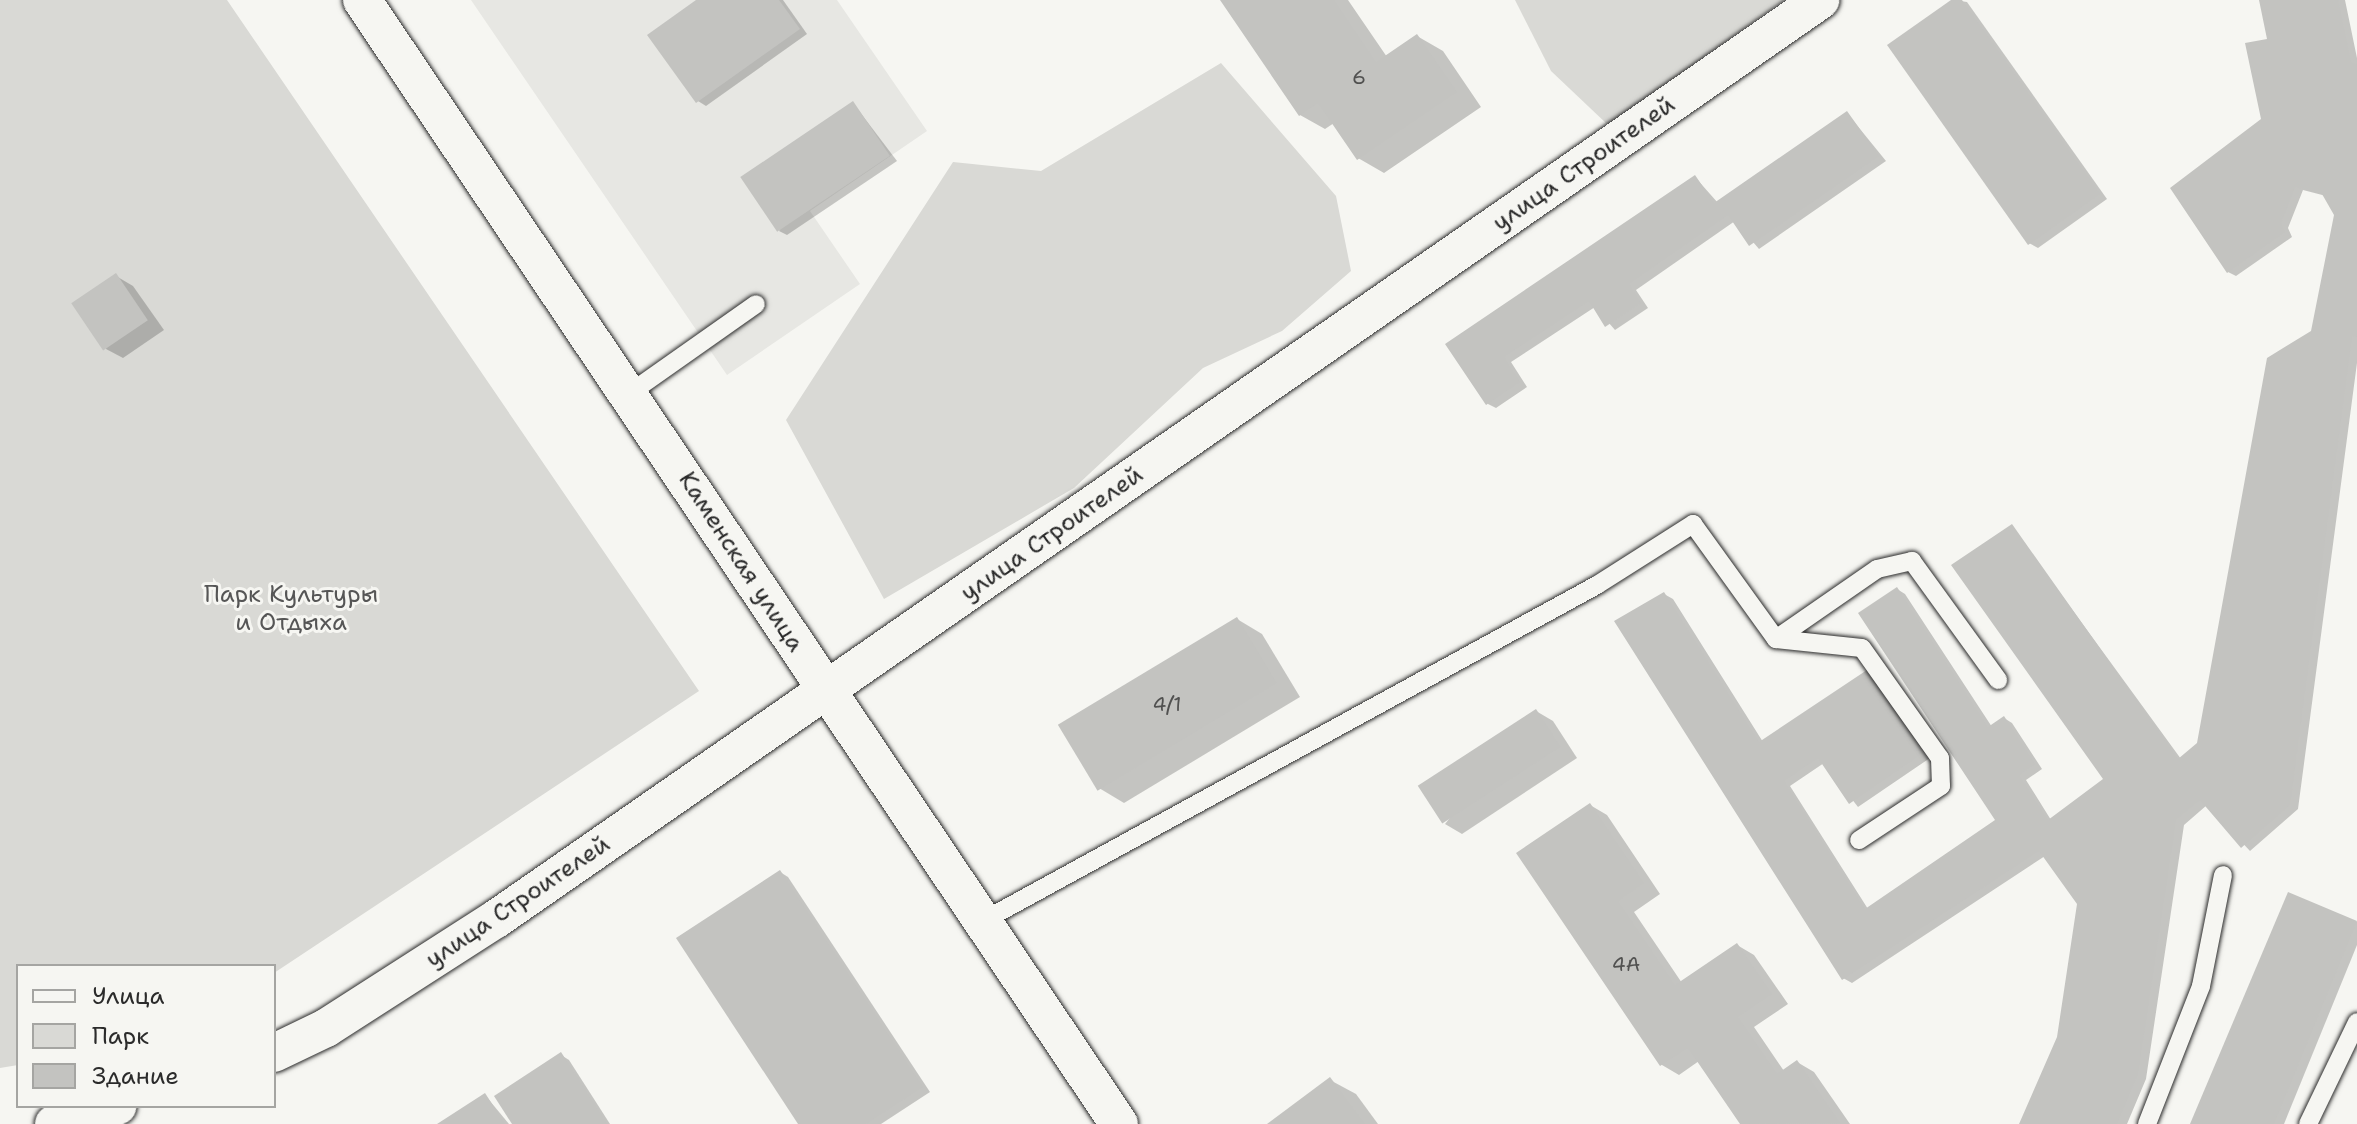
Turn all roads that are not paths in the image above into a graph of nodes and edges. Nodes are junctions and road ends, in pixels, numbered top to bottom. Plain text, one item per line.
1 (362, 0) edge
2 (1820, 0) edge
3 (756, 304) dead end
4 (630, 393) junction
5 (1776, 639) junction
6 (1998, 680) dead end
7 (825, 691) junction
8 (1859, 840) dead end
9 (2223, 875) dead end
10 (981, 922) junction
11 (2357, 1022) edge
12 (276, 1052) edge
13 (110, 1108) edge
14 (54, 1124) edge
15 (1119, 1124) edge
16 (2147, 1124) edge
17 (2308, 1124) edge

1 - 4 street, Каменская улица
2 - 7 street, улица Строителей
3 - 4 lane
4 - 7 street, Каменская улица
5 - 6 lane
5 - 8 lane
5 - 10 lane
7 - 10 street, Каменская улица
7 - 12 street, улица Строителей
9 - 16 lane
10 - 15 street, Каменская улица
11 - 17 lane
13 - 14 street

